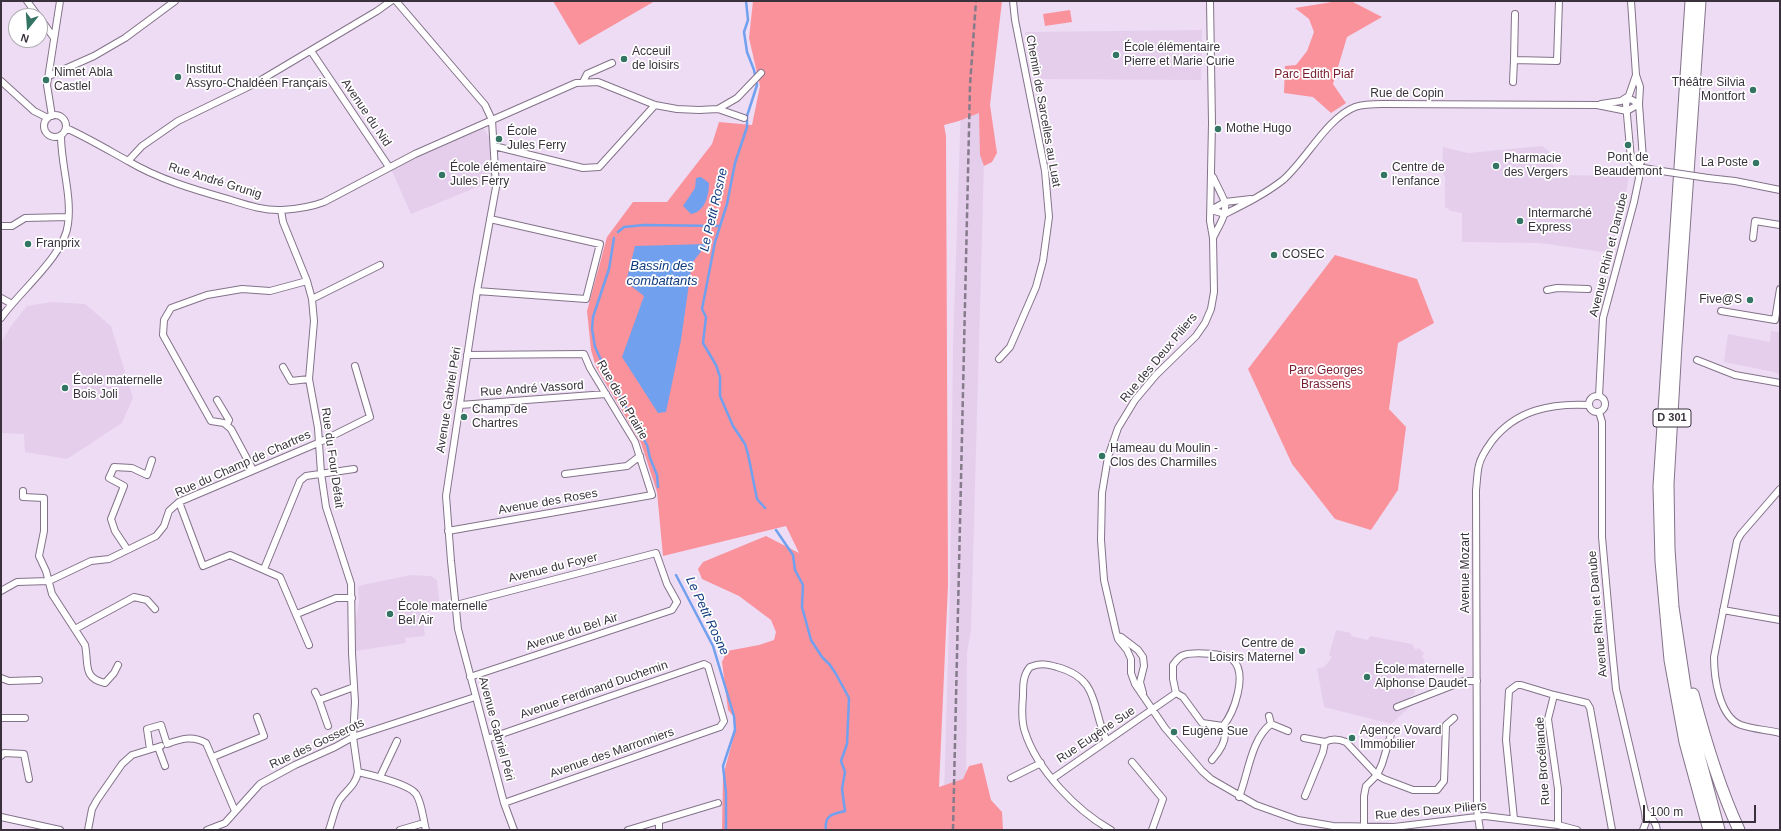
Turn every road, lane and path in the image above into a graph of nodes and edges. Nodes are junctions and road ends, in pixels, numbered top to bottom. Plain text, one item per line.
1 (60, 1) edge
2 (175, 1) edge
3 (391, 1) edge
4 (396, 1) edge
5 (1013, 1) edge
6 (1210, 1) edge
7 (1558, 1) edge
8 (1631, 1) edge
9 (1690, 1) edge
10 (1700, 1) edge
11 (1515, 14) dead end
12 (48, 29) edge
13 (54, 38) junction
14 (311, 51) junction
15 (1514, 60) junction
16 (612, 63) dead end
17 (761, 73) dead end
18 (1636, 75) junction
19 (49, 76) junction
20 (1, 81) edge
21 (583, 82) junction
22 (1513, 82) dead end
23 (1627, 97) junction
24 (1639, 104) junction
25 (655, 105) junction
26 (1598, 105) junction
27 (718, 109) junction
28 (1627, 111) junction
29 (50, 117) junction
30 (744, 118) dead end
31 (492, 120) junction
32 (66, 128) junction
33 (61, 136) junction
34 (494, 146) junction
35 (128, 162) junction
36 (389, 167) junction
37 (1638, 167) junction
38 (1212, 172) junction
39 (1780, 190) edge
40 (1253, 199) junction
41 (1225, 202) junction
42 (282, 210) junction
43 (1211, 210) junction
44 (1225, 214) junction
45 (68, 216) junction
46 (490, 219) junction
47 (1780, 225) edge
48 (1, 226) edge
49 (1213, 238) junction
50 (1753, 238) dead end
51 (380, 265) dead end
52 (307, 280) junction
53 (1588, 289) dead end
54 (1780, 289) edge
55 (1547, 290) dead end
56 (477, 291) junction
57 (1, 298) edge
58 (312, 300) junction
59 (12, 304) junction
60 (1721, 311) dead end
61 (1, 318) edge
62 (467, 356) junction
63 (999, 359) dead end
64 (1697, 360) dead end
65 (283, 366) dead end
66 (355, 366) dead end
67 (309, 379) junction
68 (1780, 383) edge
69 (606, 394) junction
70 (1599, 396) junction
71 (217, 400) dead end
72 (460, 405) junction
73 (1589, 405) junction
74 (1599, 412) junction
75 (226, 425) junction
76 (318, 443) junction
77 (640, 456) junction
78 (152, 460) dead end
79 (354, 469) dead end
80 (253, 470) junction
81 (321, 473) junction
82 (565, 474) dead end
83 (1780, 489) edge
84 (23, 492) dead end
85 (652, 495) joint
86 (179, 502) junction
87 (448, 531) junction
88 (127, 549) junction
89 (656, 553) joint
90 (264, 569) junction
91 (49, 581) junction
92 (1, 591) edge
93 (352, 598) junction
94 (456, 605) junction
95 (155, 609) dead end
96 (1723, 610) junction
97 (1674, 612) junction
98 (297, 614) junction
99 (1780, 620) edge
100 (74, 629) junction
101 (1116, 632) junction
102 (309, 645) dead end
103 (118, 665) dead end
104 (708, 666) joint
105 (470, 677) junction
106 (1, 678) edge
107 (39, 680) dead end
108 (1477, 681) junction
109 (354, 687) junction
110 (316, 692) dead end
111 (1176, 693) junction
112 (1554, 695) junction
113 (475, 697) junction
114 (1144, 698) junction
115 (319, 700) junction
116 (1397, 707) dead end
117 (1153, 710) junction
118 (1269, 716) dead end
119 (257, 717) dead end
120 (1, 718) edge
121 (25, 718) dead end
122 (1454, 718) dead end
123 (1271, 724) junction
124 (328, 726) dead end
125 (1223, 726) junction
126 (1288, 731) dead end
127 (1392, 731) dead end
128 (1780, 733) edge
129 (353, 736) junction
130 (1304, 738) dead end
131 (487, 739) junction
132 (397, 741) dead end
133 (1107, 741) junction
134 (1325, 742) junction
135 (167, 744) junction
136 (158, 747) junction
137 (150, 749) junction
138 (1, 756) edge
139 (213, 757) junction
140 (1212, 760) dead end
141 (1132, 762) dead end
142 (1041, 763) junction
143 (165, 766) dead end
144 (358, 772) junction
145 (1377, 775) junction
146 (380, 777) junction
147 (1011, 778) dead end
148 (29, 779) dead end
149 (1052, 779) junction
150 (1305, 796) dead end
151 (1239, 797) junction
152 (504, 803) junction
153 (718, 803) dead end
154 (235, 811) junction
155 (1645, 812) junction
156 (1479, 816) junction
157 (1, 817) edge
158 (1514, 819) junction
159 (659, 821) junction
160 (225, 823) junction
161 (424, 823) junction
162 (1558, 825) junction
163 (1364, 829) edge
164 (60, 830) edge
165 (88, 830) edge
166 (207, 830) edge
167 (225, 830) edge
168 (328, 830) edge
169 (400, 830) edge
170 (426, 830) edge
171 (514, 830) edge
172 (628, 830) edge
173 (659, 830) edge
174 (1111, 830) edge
175 (1152, 830) edge
176 (1480, 830) edge
177 (1577, 830) edge
178 (1612, 830) edge
179 (1643, 830) edge
180 (1657, 830) edge
181 (1709, 830) edge
182 (1719, 830) edge
183 (1739, 830) edge

1 - 13 street
2 - 19 street
3 - 14 street
4 - 31 street, Avenue Gabriel Péri
5 - 63 street, Chemin de Sarcelles au Luat
6 - 38 street, Rue des Deux Piliers
7 - 15 street
8 - 18 street, Avenue Rhin et Danube
9 - 181 highway, D 301
10 - 97 highway, D 301
11 - 15 street
12 - 13 street
13 - 19 street
14 - 35 street
14 - 36 street, Avenue du Nid
15 - 22 street
16 - 21 street
17 - 27 street
18 - 23 street
18 - 24 street, Avenue Rhin et Danube
19 - 29 street
20 - 29 street
21 - 25 street
21 - 31 street, Rue André Grunig
23 - 24 street
23 - 26 street, Rue de Copin
23 - 28 street
24 - 28 street
24 - 37 street, Avenue Rhin et Danube
25 - 27 street
25 - 34 street
26 - 28 street, Rue de Copin
26 - 40 street, Rue de Copin
27 - 30 street
28 - 37 street
29 - 32 street
29 - 33 street
31 - 34 street, Avenue Gabriel Péri
31 - 36 street, Rue André Grunig
32 - 33 street
32 - 35 street, Rue André Grunig
33 - 45 street
34 - 46 street, Avenue Gabriel Péri
35 - 42 street, Rue André Grunig
36 - 42 street, Rue André Grunig
37 - 39 street, bridge
37 - 70 street, Avenue Rhin et Danube
38 - 41 street, Rue des Deux Piliers
38 - 43 street, Rue des Deux Piliers
40 - 41 street
40 - 44 street, Rue de Copin
41 - 43 street
41 - 44 street, Rue des Deux Piliers
42 - 52 street, Rue du Four Défait
43 - 44 street
43 - 49 street, Rue des Deux Piliers
44 - 49 street, Rue des Deux Piliers
45 - 48 street
45 - 59 street
46 - 56 street, Avenue Gabriel Péri
46 - 56 street
47 - 50 street
49 - 101 street, Rue des Deux Piliers
51 - 58 street
52 - 58 street, Rue du Four Défait
52 - 75 street
53 - 55 street
54 - 60 street
56 - 62 street, Avenue Gabriel Péri
57 - 59 street
58 - 67 street, Rue du Four Défait
59 - 61 street
62 - 69 street, Rue de la Prairie
62 - 72 street, Avenue Gabriel Péri
64 - 68 street
65 - 67 street
66 - 76 street, Rue du Champ de Chartres
67 - 76 street, Rue du Four Défait
69 - 72 street, Rue André Vassord
69 - 77 street, Rue de la Prairie
70 - 73 street
70 - 74 street
71 - 75 street
72 - 87 street, Avenue Gabriel Péri
73 - 74 street
73 - 108 street, Avenue Mozart
74 - 155 street, Avenue Rhin et Danube
75 - 80 street
76 - 80 street, Rue du Champ de Chartres
76 - 81 street, Rue du Four Défait
77 - 82 street, Rue de la Prairie
77 - 85 street, Rue de la Prairie
78 - 88 street
79 - 81 street
80 - 86 street, Rue du Champ de Chartres
81 - 90 street
81 - 93 street, Rue du Four Défait
83 - 96 street
84 - 91 street
85 - 87 street, Avenue des Roses
86 - 88 street, Rue du Champ de Chartres
86 - 90 street
87 - 94 street, Avenue Gabriel Péri
88 - 91 street, Rue du Champ de Chartres
89 - 94 street, Avenue du Foyer
89 - 105 street, Avenue du Bel Air
90 - 98 street
91 - 92 street, Rue du Champ de Chartres
91 - 100 street
93 - 98 street
93 - 109 street, Rue du Four Défait
94 - 105 street, Avenue Gabriel Péri
95 - 100 street
96 - 99 street
96 - 128 street
97 - 182 highway, D 301
97 - 183 highway
98 - 102 street
100 - 103 street
101 - 114 street, Rue des Deux Piliers
101 - 114 street, Rue des Deux Piliers
104 - 131 street, Avenue Ferdinand Duchemin
104 - 152 street, Avenue des Marronniers
105 - 113 street, Avenue Gabriel Péri
106 - 107 street
108 - 116 street
108 - 156 street, Avenue Mozart
109 - 115 street
109 - 129 street, Rue du Four Défait
110 - 115 street
111 - 117 street, Rue Eugène Sue
111 - 125 street
111 - 125 street
112 - 158 street
112 - 162 street, Rue Brocéliande
112 - 178 street
113 - 129 street, Rue des Gosserots
113 - 131 street, Avenue Gabriel Péri
114 - 117 street, Rue des Deux Piliers
115 - 124 street
117 - 133 street, Rue Eugène Sue
117 - 151 street, Rue des Deux Piliers
118 - 123 street
119 - 139 street
120 - 121 street
122 - 145 street
123 - 126 street
123 - 151 street
125 - 140 street
127 - 145 street
129 - 144 street, Rue du Four Défait
129 - 154 street, Rue des Gosserots
130 - 134 street
131 - 152 street, Avenue Gabriel Péri
132 - 146 street
133 - 142 street
133 - 149 street, Rue Eugène Sue
134 - 145 street
134 - 150 street
135 - 136 street
135 - 137 street
135 - 139 street
136 - 137 street
136 - 143 street
137 - 165 street
138 - 148 street
139 - 154 street
141 - 175 street
142 - 147 street
142 - 149 street
144 - 146 street
144 - 168 street
145 - 163 street
146 - 161 street
149 - 174 street
151 - 163 street, Rue des Deux Piliers
152 - 171 street, Avenue Gabriel Péri
153 - 159 street
154 - 160 street, Rue des Gosserots
155 - 179 street, Avenue Rhin et Danube
155 - 180 street, Avenue Rhin et Danube
156 - 158 street, Rue des Deux Piliers
156 - 163 street, Rue des Deux Piliers
156 - 176 street, Avenue Mozart
157 - 164 street
158 - 162 street, Rue des Deux Piliers
159 - 172 street
159 - 173 street
160 - 166 street, Rue des Gosserots
160 - 167 street
161 - 169 street
161 - 170 street
162 - 177 street, Rue des Deux Piliers

